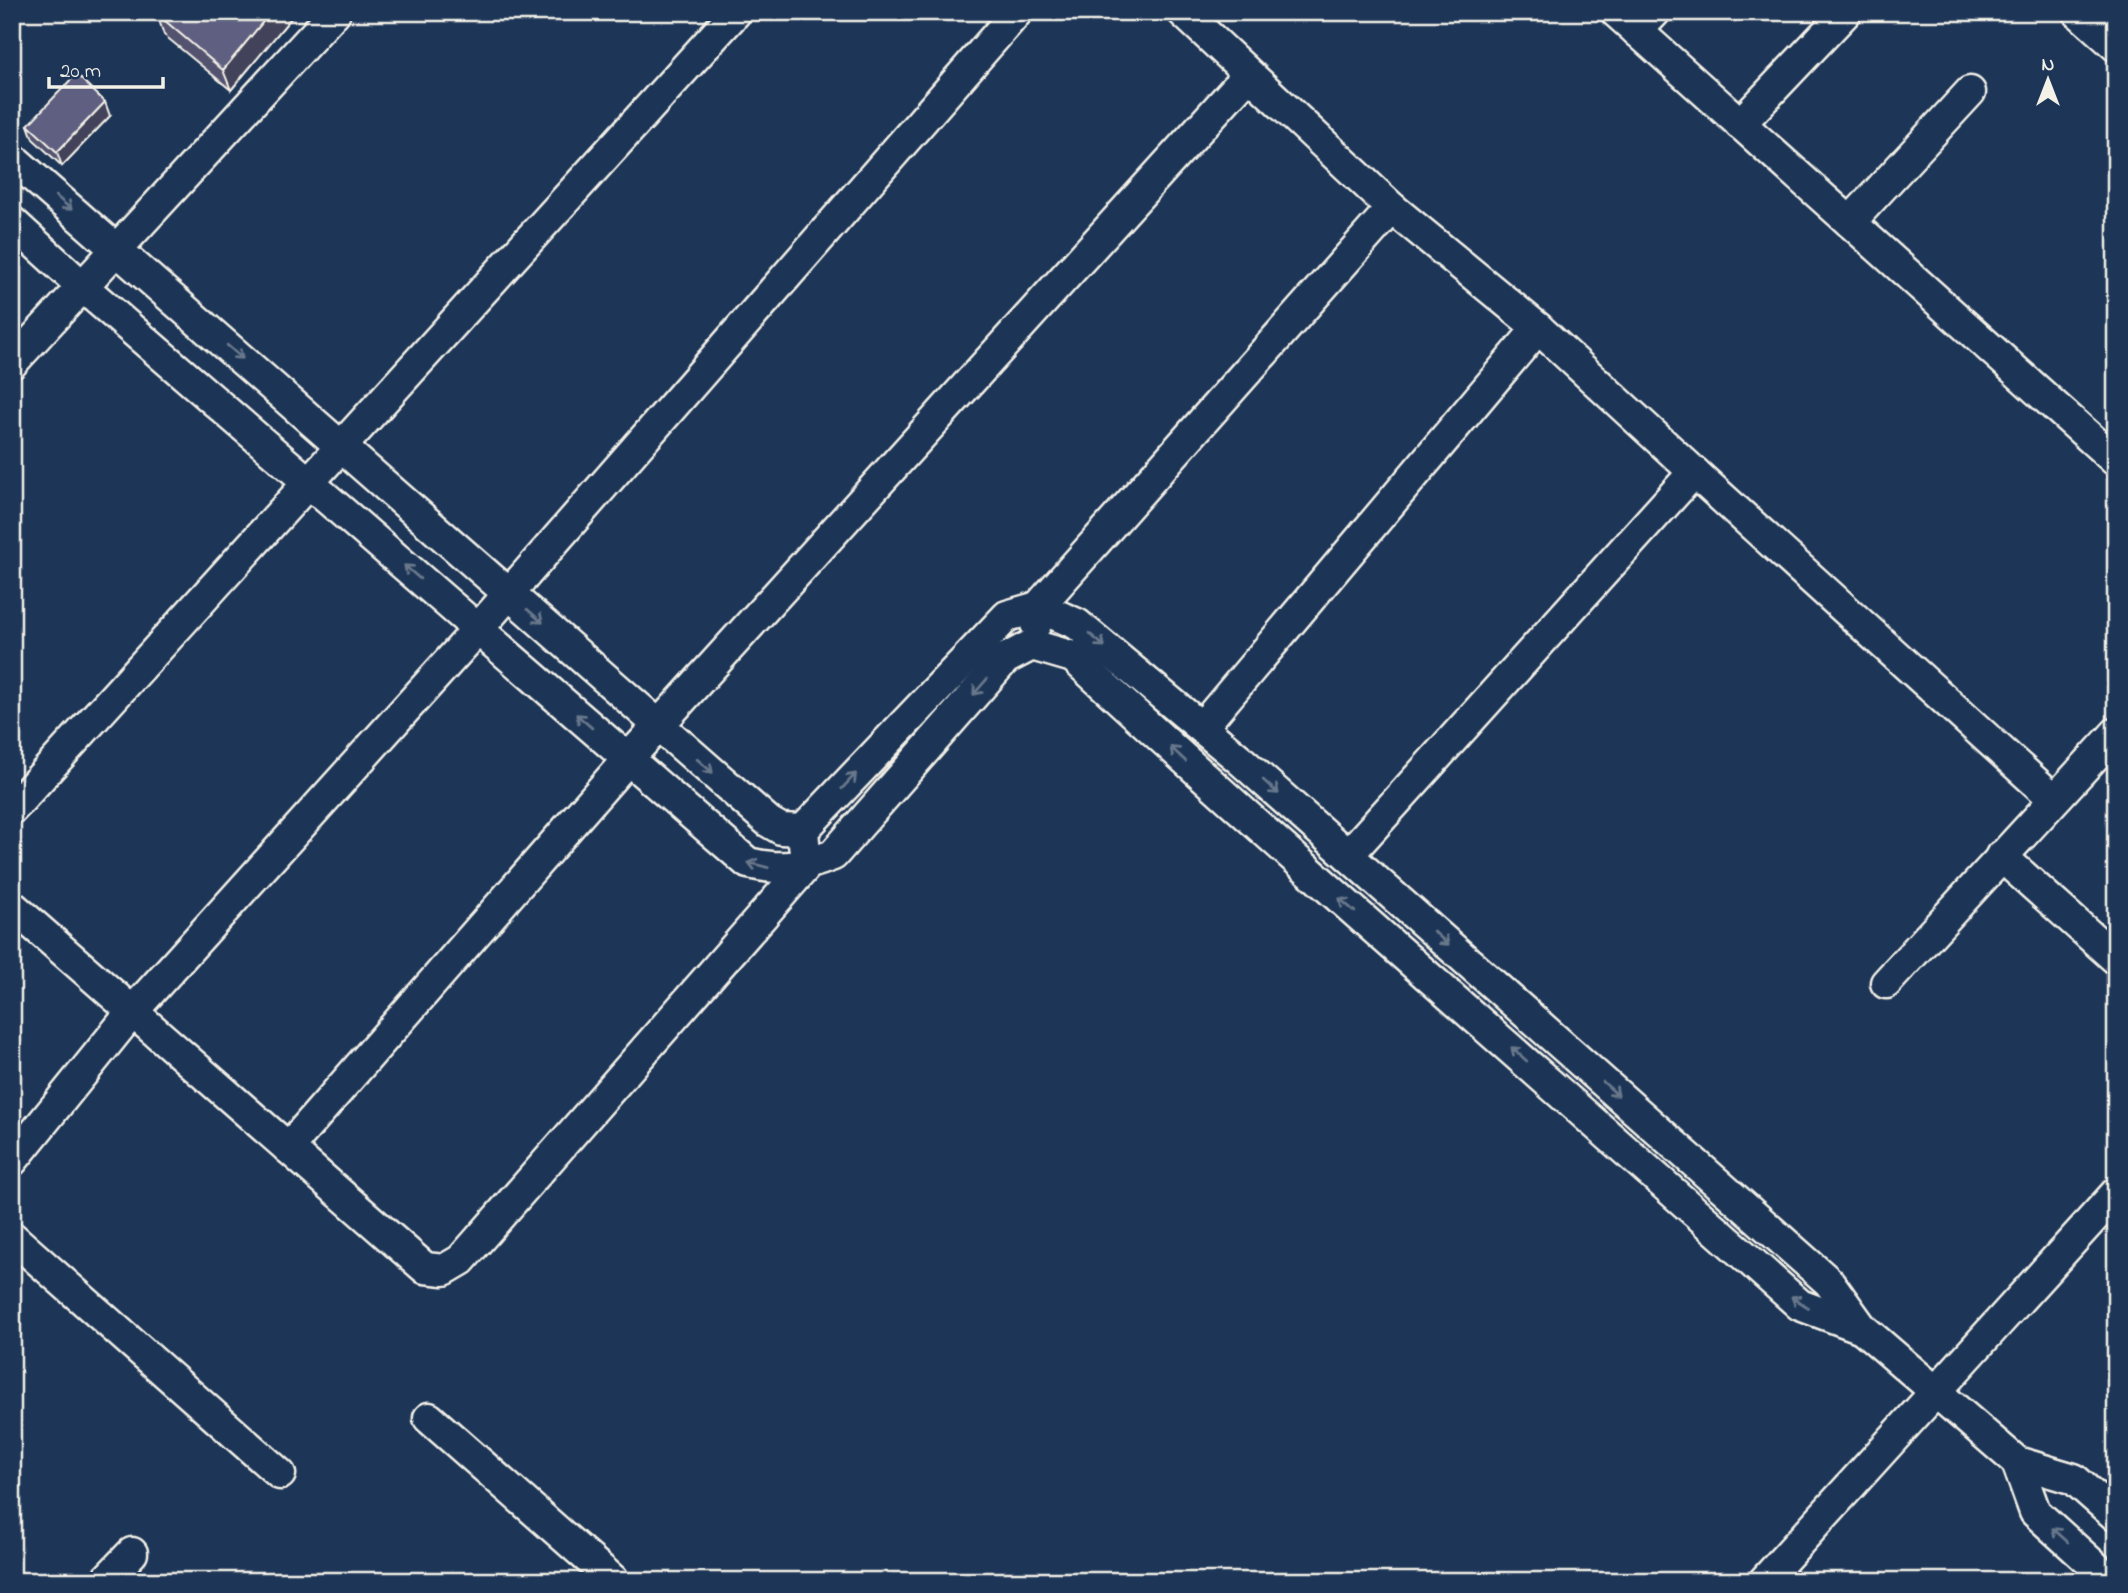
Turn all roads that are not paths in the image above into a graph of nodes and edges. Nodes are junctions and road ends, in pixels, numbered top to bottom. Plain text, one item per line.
1 (335, 12) edge
2 (736, 12) edge
3 (1017, 12) edge
4 (1183, 12) edge
5 (1846, 12) edge
6 (2078, 12) edge
7 (1636, 19) edge
8 (2111, 32) edge
9 (1248, 75) junction
10 (1970, 92) dead end
11 (1740, 124) junction
12 (12, 158) edge
13 (1392, 208) junction
14 (12, 222) edge
15 (1850, 222) junction
16 (118, 249) junction
17 (84, 288) junction
18 (1538, 328) junction
19 (12, 363) edge
20 (341, 446) junction
21 (2116, 461) edge
22 (1694, 471) junction
23 (309, 482) junction
24 (509, 593) junction
25 (1038, 607) junction
26 (478, 629) junction
27 (1032, 645) junction
28 (659, 726) junction
29 (1202, 727) junction
30 (2116, 733) edge
31 (628, 759) junction
32 (2054, 799) junction
33 (12, 809) edge
34 (803, 831) junction
35 (1348, 855) junction
36 (2001, 856) junction
37 (806, 866) junction
38 (12, 906) edge
39 (2116, 960) edge
40 (1886, 983) dead end
41 (1509, 999) junction
42 (132, 1013) junction
43 (1486, 1025) junction
44 (288, 1148) junction
45 (12, 1161) edge
46 (2116, 1193) edge
47 (12, 1237) edge
48 (1862, 1328) junction
49 (1934, 1391) junction
50 (429, 1418) dead end
51 (2017, 1462) junction
52 (280, 1474) dead end
53 (2116, 1516) edge
54 (132, 1553) dead end
55 (106, 1581) edge
56 (614, 1581) edge
57 (1764, 1581) edge
58 (2111, 1581) edge

1 - 16 street
2 - 20 street
3 - 24 street
4 - 9 street
5 - 11 street
6 - 8 street
7 - 11 street
9 - 13 street
9 - 28 street
10 - 15 street
11 - 15 street
12 -> 16 street
13 - 18 street
13 - 25 street
14 - 17 street
15 - 21 street
16 - 17 street
16 -> 20 street
17 - 19 street
17 - 23 street
18 - 22 street
18 - 29 street
20 - 23 street
20 - 24 street
22 - 32 street
22 - 35 street
26 -> 23 street
23 - 33 street
24 - 26 street
24 -> 28 street
25 - 27 street
25 -> 29 street
34 -> 25 street
31 -> 26 street
26 - 42 street
27 -> 37 street
43 -> 27 street
28 - 31 street
28 -> 34 street
29 -> 35 street
30 - 32 street
37 -> 31 street
31 - 44 street
32 - 36 street
34 - 37 street
35 -> 41 street
36 - 39 street
36 - 40 street
37 - 44 street
38 - 42 street
41 - 43 street
41 -> 48 street
42 - 44 street
42 - 45 street
48 -> 43 street
46 - 49 street
47 - 52 street
48 - 49 street
49 - 51 street
49 - 57 street
50 - 56 street
51 - 53 street
58 -> 51 street
54 - 55 street

